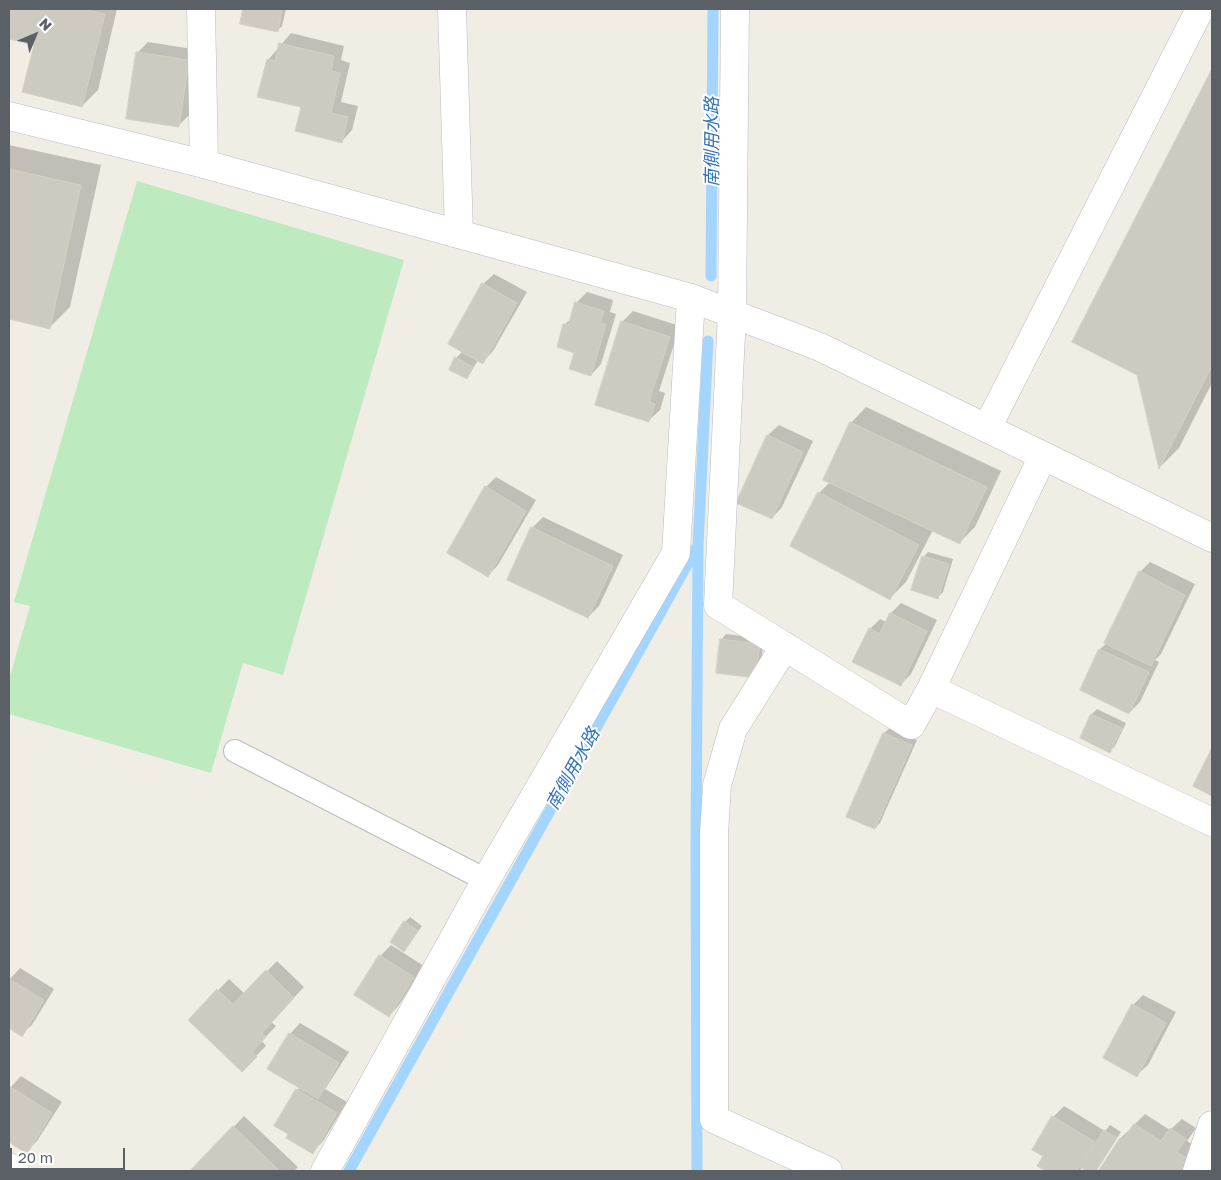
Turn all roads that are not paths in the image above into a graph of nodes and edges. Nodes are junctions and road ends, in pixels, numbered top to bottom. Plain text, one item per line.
1 (200, 9) edge
2 (452, 9) edge
3 (736, 9) edge
4 (1200, 9) edge
5 (9, 116) edge
6 (204, 164) junction
7 (458, 234) junction
8 (691, 298) junction
9 (732, 313) junction
10 (987, 428) junction
11 (1043, 456) junction
12 (1212, 538) edge
13 (785, 646) junction
14 (931, 689) junction
15 (234, 751) dead end
16 (1212, 822) edge
17 (486, 880) junction
18 (1212, 1125) edge
19 (9, 1167) edge
20 (15, 1171) edge
21 (325, 1171) edge
22 (828, 1171) edge
23 (1197, 1171) edge

1 - 6 street
2 - 7 street
3 - 9 street
4 - 10 street
5 - 6 street
6 - 7 street
7 - 8 street
8 - 9 street
8 - 17 street
9 - 10 street
9 - 13 street
10 - 11 street
11 - 12 street
11 - 14 street
13 - 14 street
13 - 22 street
14 - 16 street
15 - 17 lane
17 - 21 street
18 - 23 street
19 - 20 street

